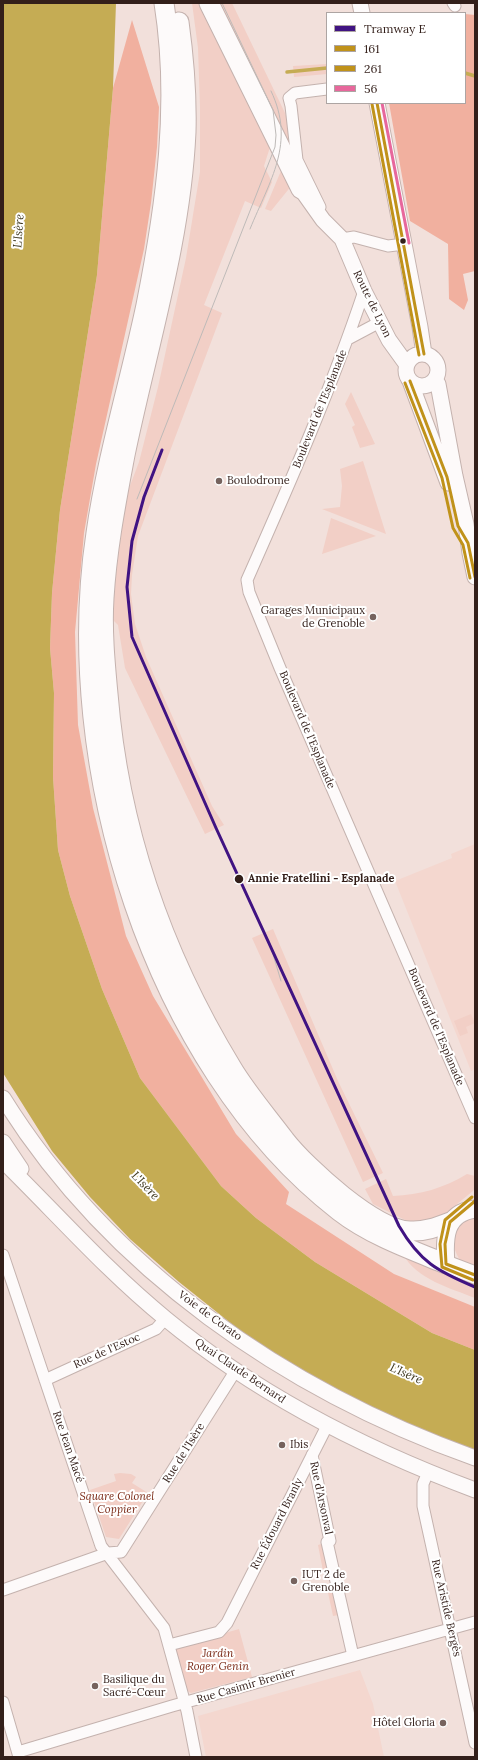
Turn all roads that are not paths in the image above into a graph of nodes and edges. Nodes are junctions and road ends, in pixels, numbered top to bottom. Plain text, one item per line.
1 (164, 3) edge
2 (177, 3) edge
3 (209, 3) edge
4 (326, 89) edge
5 (377, 104) edge
6 (301, 189) joint
7 (323, 220) junction
8 (342, 239) junction
9 (404, 244) junction
10 (364, 291) junction
11 (380, 322) junction
12 (348, 339) junction
13 (424, 354) junction
14 (407, 366) junction
15 (435, 379) junction
16 (410, 381) junction
17 (468, 543) junction
18 (475, 577) edge
19 (3, 1098) edge
20 (475, 1118) edge
21 (3, 1142) edge
22 (3, 1161) edge
23 (41, 1198) junction
24 (472, 1207) edge
25 (450, 1222) junction
26 (3, 1255) edge
27 (446, 1264) junction
28 (475, 1275) edge
29 (165, 1319) junction
30 (236, 1370) junction
31 (45, 1380) junction
32 (328, 1424) junction
33 (312, 1455) junction
34 (475, 1458) edge
35 (428, 1472) junction
36 (475, 1490) edge
37 (108, 1553) junction
38 (3, 1590) edge
39 (475, 1622) edge
40 (451, 1629) junction
41 (169, 1645) junction
42 (353, 1656) junction
43 (3, 1702) edge
44 (184, 1703) junction
45 (475, 1743) edge
46 (19, 1754) edge
47 (196, 1757) edge

1 - 27 highway
2 - 25 highway
3 - 6 highway
4 - 7 street, Route de Lyon
5 - 9 street
6 - 7 street, Route de Lyon
7 - 8 street, Route de Lyon
8 - 9 street
8 - 10 street, Route de Lyon
9 - 13 street
10 - 11 street, Route de Lyon
10 - 12 street, Boulevard de l'Esplanade
11 - 12 street, Boulevard de l'Esplanade
11 - 14 street, Route de Lyon
12 - 20 street, Boulevard de l'Esplanade
13 - 14 street
13 - 15 street
14 - 16 street
15 - 16 street
15 - 17 street
16 - 17 street
17 - 18 street
19 - 34 street, Voie de Corato
21 - 23 street, Quai Claude Bernard
22 - 23 street, Quai Claude Bernard
23 - 29 street, Quai Claude Bernard
24 - 25 main road
25 - 27 main road
26 - 31 street, Rue Jean Macé
27 - 28 main road
29 - 30 street, Quai Claude Bernard
29 - 31 street, Rue de l'Estoc
30 - 32 street, Quai Claude Bernard
30 - 37 street, Rue de l'Isère
31 - 37 street, Rue Jean Macé
32 - 33 street, Rue Édouard Branly
32 - 35 street, Quai Claude Bernard
33 - 41 street, Rue Édouard Branly
33 - 42 street, Rue d'Arsonval
35 - 36 street, Quai Claude Bernard
35 - 40 street, Rue Aristide Bergès
37 - 38 street, Rue de l'Isère
37 - 41 street, Rue Jean Macé
39 - 40 street, Rue Casimir Brenier
40 - 42 street, Rue Casimir Brenier
40 - 45 street, Rue Aristide Bergès
41 - 44 street, Rue Jean Macé
42 - 44 street, Rue Casimir Brenier
43 - 46 street
44 - 46 street, Rue Casimir Brenier
44 - 47 street, Rue Jean Macé

